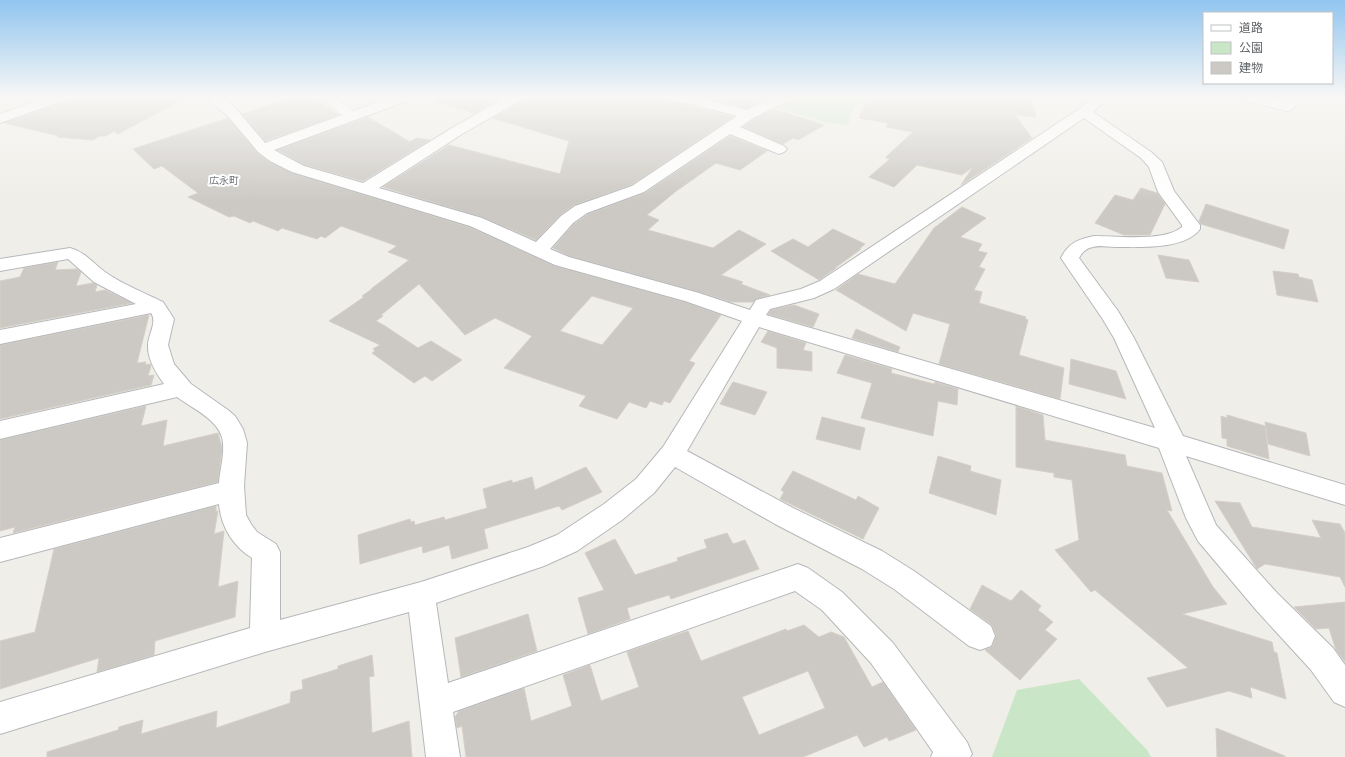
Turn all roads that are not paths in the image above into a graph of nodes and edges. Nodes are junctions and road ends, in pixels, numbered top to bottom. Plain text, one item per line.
1 (249, 131) edge
2 (311, 131) edge
3 (455, 131) edge
4 (724, 131) edge
5 (737, 131) edge
6 (1055, 131) edge
7 (1112, 131) edge
8 (263, 149) junction
9 (780, 149) dead end
10 (365, 189) junction
11 (538, 251) junction
12 (0, 265) edge
13 (156, 306) junction
14 (756, 319) junction
15 (0, 337) edge
16 (181, 388) junction
17 (0, 430) edge
18 (1171, 442) junction
19 (672, 454) junction
20 (230, 491) junction
21 (1345, 495) edge
22 (0, 550) edge
23 (421, 595) junction
24 (980, 636) dead end
25 (266, 638) junction
26 (1345, 691) edge
27 (435, 703) junction
28 (0, 718) edge
29 (443, 757) edge
30 (948, 757) edge

1 - 8 street
2 - 8 street
3 - 10 street
4 - 11 street
5 - 9 street
6 - 14 street
7 - 18 street
8 - 10 street
10 - 11 street
11 - 14 street
12 - 13 street
13 - 15 street
13 - 16 street
14 - 18 street
14 - 19 street
16 - 17 street
16 - 20 street
18 - 21 street
18 - 26 street
19 - 23 street
19 - 24 street
20 - 22 street
20 - 25 street
23 - 25 street
23 - 27 street
25 - 28 street
27 - 29 street
27 - 30 street

